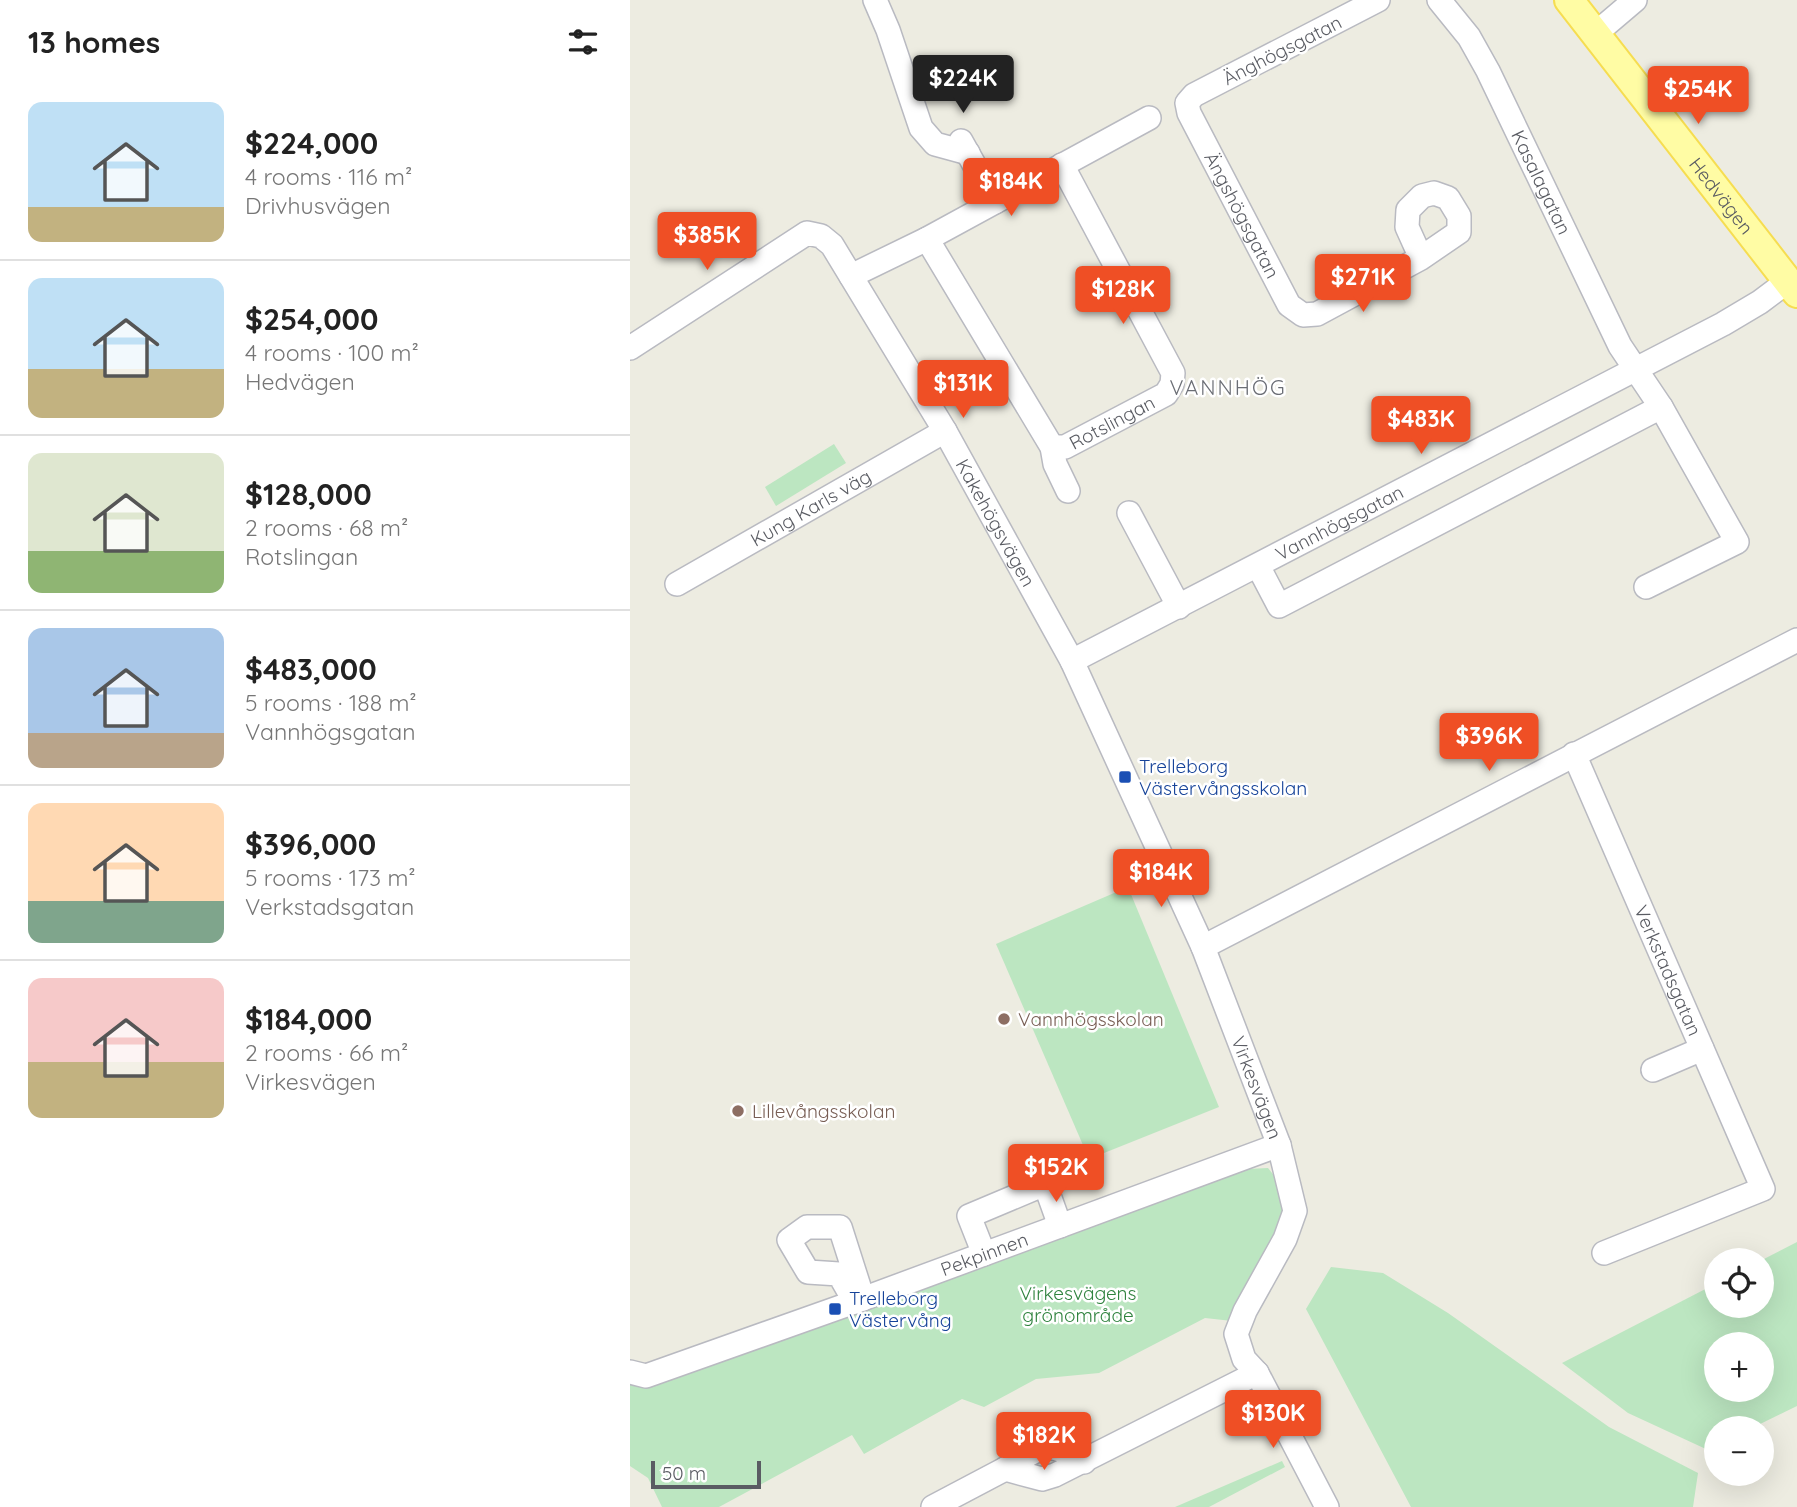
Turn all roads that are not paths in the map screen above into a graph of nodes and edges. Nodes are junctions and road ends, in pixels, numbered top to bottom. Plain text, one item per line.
1 (875, 0) edge
2 (1378, 0) edge
3 (1439, 0) edge
4 (1569, 0) edge
5 (1635, 0) edge
6 (1595, 34) junction
7 (1187, 103) joint
8 (1149, 118) dead end
9 (1062, 165) junction
10 (995, 202) junction
11 (927, 239) junction
12 (1421, 258) dead end
13 (851, 276) junction
14 (1793, 287) edge
15 (630, 348) edge
16 (1634, 370) junction
17 (1661, 407) junction
18 (944, 431) junction
19 (1052, 447) junction
20 (1068, 491) dead end
21 (1129, 513) dead end
22 (1258, 566) junction
23 (677, 584) dead end
24 (1646, 587) dead end
25 (1179, 607) junction
26 (1797, 640) edge
27 (1072, 661) junction
28 (1574, 754) junction
29 (1203, 947) junction
30 (1702, 1049) junction
31 (1653, 1070) dead end
32 (1279, 1144) junction
33 (1060, 1226) junction
34 (1604, 1253) dead end
35 (984, 1254) junction
36 (630, 1372) edge
37 (1257, 1373) junction
38 (933, 1507) edge
39 (1327, 1507) edge

1 - 10 street
2 - 7 street, Änghögsgatan
3 - 16 street, Kasalagatan
4 - 6 main road, Hedvägen
5 - 6 street
6 - 14 main road, Hedvägen
7 - 12 street, Ängshögsgatan
8 - 9 street
9 - 10 street
9 - 19 street, Rotslingan
10 - 11 street
11 - 13 street
11 - 19 street, Rotslingan
13 - 15 street, Kakehögsvägen
13 - 18 street, Kakehögsvägen
14 - 16 street, Vannhögsgatan
16 - 17 street, Kasalagatan
16 - 22 street, Vannhögsgatan
17 - 22 street
17 - 24 street, Kasalagatan
18 - 23 street, Kung Karls väg
18 - 27 street, Kakehögsvägen
19 - 20 street, Rotslingan
21 - 25 street
22 - 25 street, Vannhögsgatan
25 - 27 street, Vannhögsgatan
26 - 28 street
27 - 29 street, Virkesvägen
28 - 29 street
28 - 30 street, Verkstadsgatan
29 - 32 street, Virkesvägen
30 - 31 street
30 - 34 street, Verkstadsgatan
32 - 33 street, Pekpinnen
32 - 37 street, Virkesvägen
33 - 35 street, Pekpinnen
33 - 35 street
35 - 36 street, Pekpinnen
37 - 38 street
37 - 39 street, Virkesvägen

